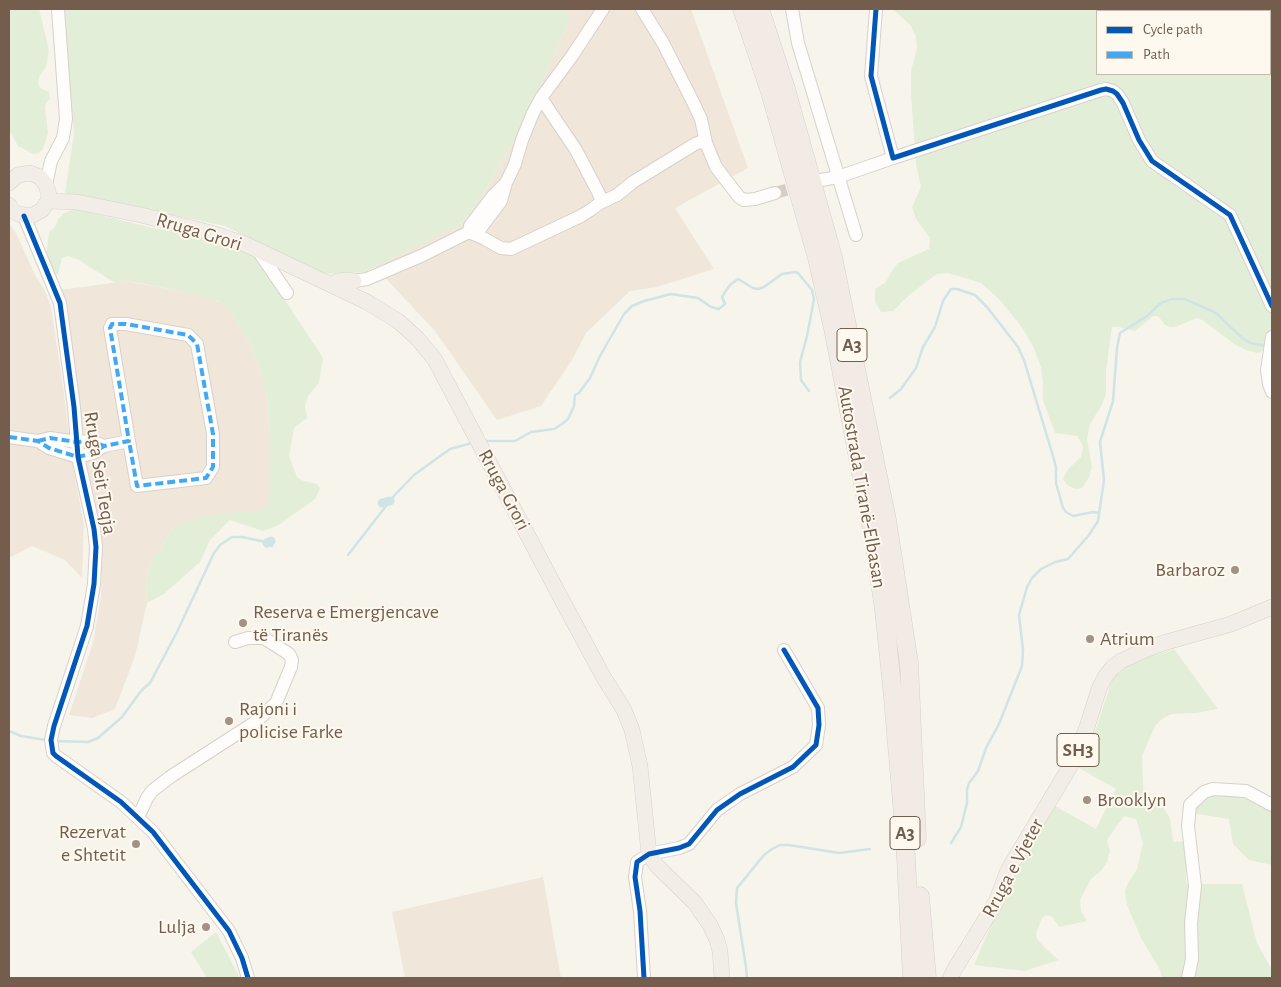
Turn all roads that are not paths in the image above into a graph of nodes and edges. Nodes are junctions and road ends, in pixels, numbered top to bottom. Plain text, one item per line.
1 (58, 9) edge
2 (603, 9) edge
3 (642, 9) edge
4 (742, 9) edge
5 (760, 9) edge
6 (792, 9) edge
7 (876, 9) edge
8 (541, 98) junction
9 (706, 143) junction
10 (893, 158) junction
11 (51, 161) junction
12 (30, 173) junction
13 (838, 177) junction
14 (10, 180) edge
15 (820, 180) dead end
16 (48, 192) junction
17 (775, 192) tunnel mouth
18 (600, 203) junction
19 (18, 212) edge
20 (469, 232) junction
21 (856, 235) dead end
22 (259, 252) junction
23 (289, 272) junction
24 (355, 288) junction
25 (1272, 306) edge
26 (1272, 337) edge
27 (1272, 392) edge
28 (9, 437) edge
29 (38, 441) junction
30 (129, 441) junction
31 (77, 442) junction
32 (104, 446) junction
33 (78, 457) junction
34 (1272, 607) edge
35 (235, 642) dead end
36 (784, 650) dead end
37 (1272, 805) edge
38 (136, 815) junction
39 (649, 854) junction
40 (907, 861) junction
41 (248, 978) edge
42 (644, 978) edge
43 (722, 978) edge
44 (900, 978) edge
45 (912, 978) edge
46 (928, 978) edge
47 (950, 978) edge
48 (1188, 978) edge

1 - 11 street
2 - 8 street
3 - 9 street
4 - 40 highway, Autostrada Tiranë-Elbasan / A3
5 - 46 highway, Autostrada Tiranë-Elbasan / A3
6 - 13 street
7 - 10 street
8 - 18 street
8 - 20 street
9 - 17 street
9 - 18 street
10 - 13 street
10 - 25 street
11 - 12 street
11 - 16 street
12 - 14 main road
12 - 16 main road
13 - 15 street
13 - 21 street
16 - 19 main road
16 - 22 main road, Rruga Grori
18 - 20 street
19 - 31 street, Rruga Seit Teqja
20 - 24 street
22 - 23 main road, Rruga Grori
22 - 23 street
23 - 24 main road, Rruga Grori
24 - 39 main road, Rruga Grori
26 - 27 street
28 - 29 street
29 - 31 street
29 - 33 street
30 - 30 street
30 - 32 street
31 - 32 street
31 - 33 street, Rruga Seit Teqja
32 - 33 street
33 - 38 street, Rruga Seit Teqja
34 - 47 main road, Rruga e Vjeter / SH3
35 - 38 street
36 - 39 street
37 - 48 street
38 - 41 street, Rruga Seit Teqja
39 - 42 street
39 - 43 main road
40 - 44 highway
40 - 45 highway, Autostrada Tiranë-Elbasan / A3

